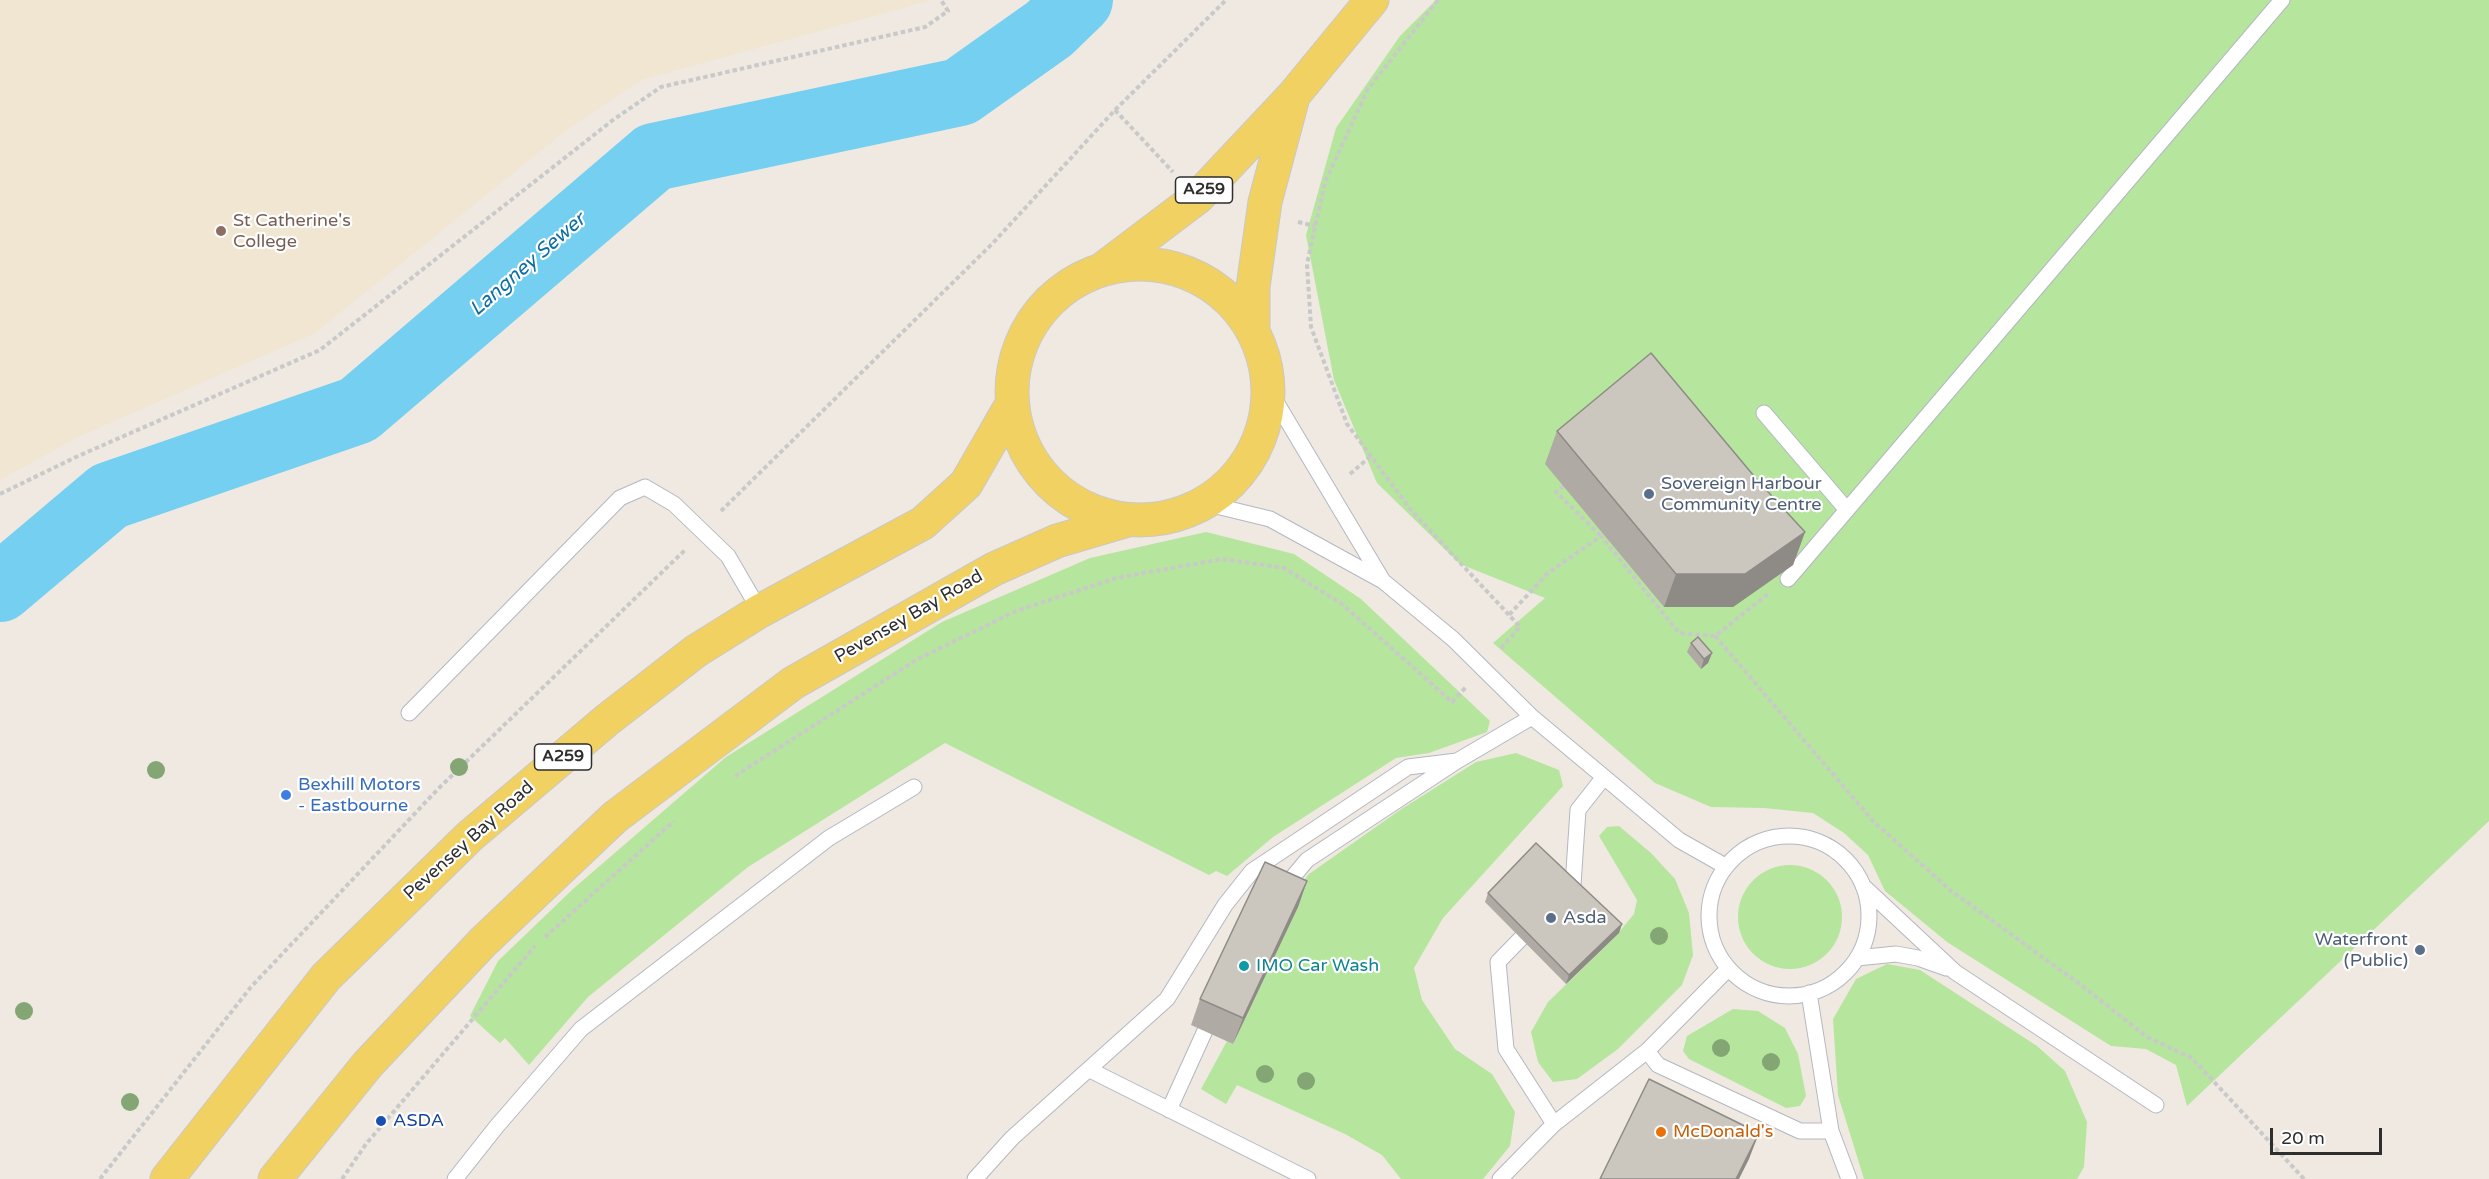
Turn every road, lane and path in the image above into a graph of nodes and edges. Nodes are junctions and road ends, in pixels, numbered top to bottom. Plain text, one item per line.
1 (941, 0) edge
2 (1226, 0) edge
3 (1371, 0) edge
4 (1438, 0) edge
5 (2282, 0) edge
6 (1293, 96) junction
7 (1103, 269) junction
8 (1253, 328) junction
9 (1269, 390) junction
10 (1011, 404) junction
11 (1764, 413) dead end
12 (1564, 486) dead end
13 (0, 494) edge
14 (1204, 503) junction
15 (1847, 510) junction
16 (1128, 520) junction
17 (702, 531) junction
18 (1601, 536) junction
19 (1788, 579) joint
20 (1383, 581) junction
21 (760, 611) junction
22 (1509, 615) junction
23 (1520, 627) dead end
24 (1715, 636) junction
25 (409, 713) dead end
26 (1532, 717) junction
27 (1457, 761) junction
28 (1604, 777) junction
29 (914, 788) dead end
30 (1725, 866) junction
31 (1863, 886) junction
32 (1271, 907) edge
33 (1857, 958) junction
34 (1728, 970) junction
35 (1955, 972) junction
36 (1809, 993) junction
37 (1220, 999) edge
38 (1647, 1051) junction
39 (1090, 1070) junction
40 (2156, 1105) dead end
41 (1169, 1110) junction
42 (1554, 1124) junction
43 (1830, 1131) junction
44 (100, 1179) edge
45 (167, 1179) edge
46 (275, 1179) edge
47 (455, 1179) edge
48 (975, 1179) edge
49 (1308, 1179) edge
50 (1500, 1179) edge
51 (1849, 1179) edge
52 (2304, 1179) edge

1 - 13 path
2 - 17 path
3 - 6 main road, A259
4 - 22 path
5 - 15 lane
6 - 7 main road, A259
6 - 8 main road, A259
7 - 8 main road
7 - 10 main road
8 - 9 main road
9 - 14 main road
9 - 20 lane
10 - 16 main road
10 - 21 main road, Pevensey Bay Road / A259
11 - 15 lane
12 - 18 path
14 - 16 main road
14 - 20 lane
15 - 19 lane
16 - 46 main road, Pevensey Bay Road
17 - 21 lane
17 - 25 lane
17 - 44 path
18 - 22 path
18 - 24 path
19 - 24 path
20 - 26 lane
21 - 45 main road, Pevensey Bay Road / A259
22 - 23 path
24 - 52 path
26 - 27 lane
26 - 28 lane
27 - 32 lane
27 - 39 lane
28 - 30 lane
28 - 42 lane
29 - 47 lane
30 - 31 lane
30 - 34 lane
31 - 33 lane
31 - 35 lane
33 - 35 lane
33 - 36 lane
34 - 36 lane
34 - 38 lane
35 - 40 lane
36 - 43 lane
37 - 41 lane
38 - 42 lane
38 - 43 lane
39 - 41 lane
39 - 48 lane
41 - 49 lane
42 - 50 lane
43 - 51 lane

